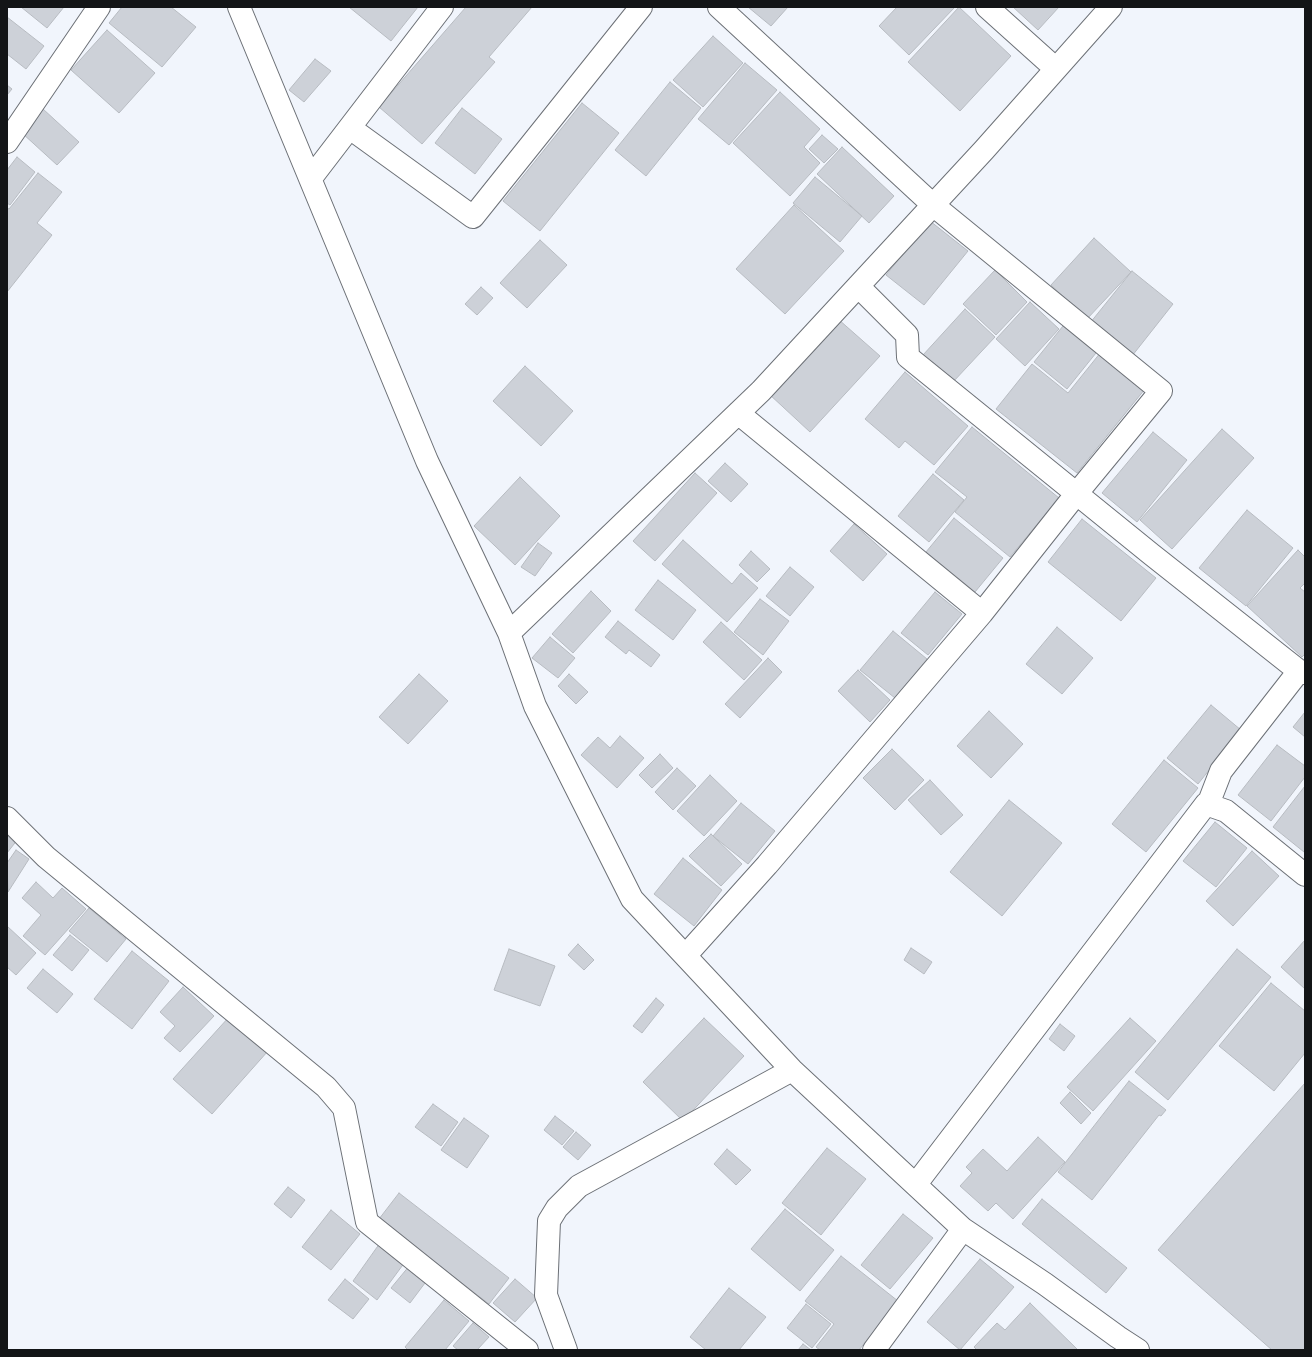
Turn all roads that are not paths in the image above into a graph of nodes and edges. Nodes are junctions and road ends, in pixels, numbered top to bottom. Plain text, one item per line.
1 (99, 7) edge
2 (240, 7) edge
3 (442, 7) edge
4 (641, 7) edge
5 (719, 7) edge
6 (987, 7) edge
7 (1111, 7) edge
8 (1056, 69) junction
9 (350, 128) junction
10 (7, 142) edge
11 (311, 178) junction
12 (933, 205) junction
13 (858, 286) junction
14 (738, 413) junction
15 (1077, 493) junction
16 (982, 614) junction
17 (509, 633) junction
18 (1302, 672) edge
19 (1206, 804) junction
20 (7, 818) edge
21 (1305, 875) edge
22 (686, 955) junction
23 (792, 1070) junction
24 (916, 1184) junction
25 (963, 1229) junction
26 (1113, 1343) edge
27 (527, 1350) edge
28 (566, 1350) edge
29 (874, 1350) edge
30 (1138, 1350) edge

1 - 10 street
2 - 11 street
3 - 9 street
4 - 9 street
5 - 12 street
6 - 8 street
7 - 8 street
8 - 12 street
9 - 11 street
11 - 17 street
12 - 13 street
12 - 15 street
13 - 14 street
13 - 15 street
14 - 16 street
14 - 17 street
15 - 16 street
15 - 18 street
16 - 22 street
17 - 22 street
18 - 19 street
19 - 21 street
19 - 24 street
20 - 27 street
22 - 23 street
23 - 24 street
23 - 28 street
24 - 25 street
25 - 26 street
25 - 29 street
26 - 30 street

